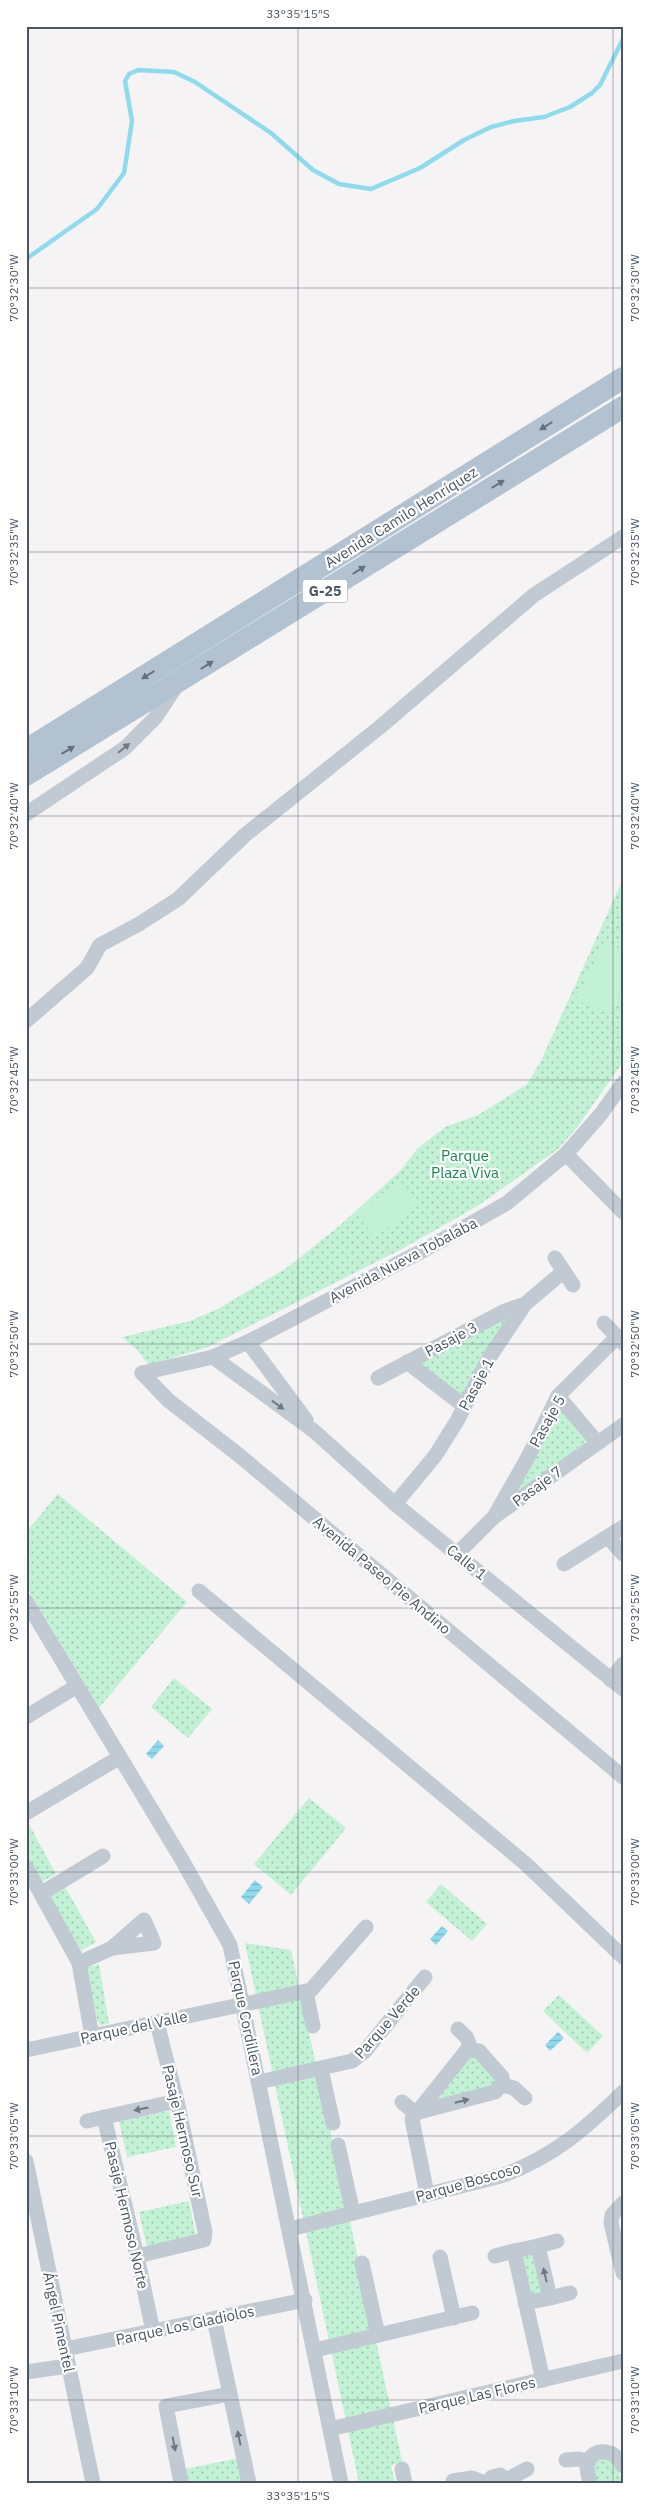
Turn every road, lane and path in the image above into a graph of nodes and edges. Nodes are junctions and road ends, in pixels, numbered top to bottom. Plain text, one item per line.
1 (623, 378) edge
2 (623, 407) edge
3 (623, 537) edge
4 (178, 683) junction
5 (26, 750) edge
6 (26, 775) edge
7 (26, 814) edge
8 (26, 1021) edge
9 (623, 1082) edge
10 (566, 1154) junction
11 (623, 1212) edge
12 (555, 1258) dead end
13 (564, 1271) junction
14 (573, 1285) dead end
15 (525, 1304) junction
16 (604, 1324) dead end
17 (620, 1340) edge
18 (248, 1342) junction
19 (213, 1356) junction
20 (407, 1362) junction
21 (142, 1373) joint
22 (378, 1378) dead end
23 (558, 1396) junction
24 (464, 1406) junction
25 (623, 1425) edge
26 (314, 1432) junction
27 (597, 1442) junction
28 (395, 1504) junction
29 (494, 1517) junction
30 (623, 1527) edge
31 (608, 1537) junction
32 (457, 1554) junction
33 (623, 1554) edge
34 (564, 1564) dead end
35 (199, 1591) dead end
36 (26, 1601) edge
37 (31, 1622) edge
38 (623, 1664) edge
39 (617, 1685) edge
40 (77, 1686) junction
41 (26, 1717) edge
42 (120, 1757) junction
43 (623, 1777) edge
44 (26, 1813) edge
45 (103, 1856) dead end
46 (26, 1866) edge
47 (42, 1893) junction
48 (366, 1927) dead end
49 (112, 1948) dead end
50 (623, 1957) edge
51 (79, 1963) junction
52 (426, 1977) dead end
53 (306, 1992) junction
54 (242, 2005) junction
55 (157, 2023) junction
56 (313, 2026) dead end
57 (458, 2029) dead end
58 (92, 2036) junction
59 (471, 2049) junction
60 (26, 2050) edge
61 (321, 2069) junction
62 (259, 2082) junction
63 (502, 2085) junction
64 (623, 2092) edge
65 (525, 2098) dead end
66 (177, 2101) junction
67 (402, 2102) dead end
68 (415, 2113) junction
69 (104, 2117) junction
70 (87, 2121) dead end
71 (333, 2124) dead end
72 (338, 2145) dead end
73 (26, 2161) edge
74 (427, 2194) junction
75 (623, 2203) edge
76 (353, 2213) junction
77 (617, 2220) edge
78 (290, 2229) junction
79 (557, 2241) dead end
80 (538, 2246) junction
81 (514, 2251) junction
82 (137, 2256) junction
83 (440, 2256) dead end
84 (495, 2256) dead end
85 (362, 2263) dead end
86 (623, 2273) edge
87 (570, 2293) dead end
88 (550, 2298) junction
89 (305, 2300) junction
90 (525, 2303) junction
91 (472, 2313) dead end
92 (214, 2318) junction
93 (454, 2318) junction
94 (153, 2331) junction
95 (378, 2335) junction
96 (65, 2349) junction
97 (315, 2350) junction
98 (623, 2361) edge
99 (68, 2366) junction
100 (26, 2372) edge
101 (543, 2380) junction
102 (230, 2394) junction
103 (330, 2429) junction
104 (620, 2454) edge
105 (566, 2460) dead end
106 (589, 2462) junction
107 (528, 2469) dead end
108 (453, 2481) dead end
109 (509, 2481) edge
110 (93, 2483) edge
111 (182, 2483) edge
112 (249, 2483) edge
113 (341, 2483) edge
114 (486, 2483) edge
115 (590, 2483) edge

1 -> 5 main road, Avenida Camilo Henríquez / G-25
4 -> 2 main road, Avenida Camilo Henríquez / G-25
3 - 8 street
6 -> 4 main road, Avenida Camilo Henríquez / G-25
7 -> 4 street
9 - 10 street, Avenida Nueva Tobalaba
10 - 11 street
10 - 18 street, Avenida Nueva Tobalaba
12 - 13 street
13 - 14 street
13 - 15 street, Pasaje 1
15 - 20 street, Pasaje 3
15 - 24 street, Pasaje 1
16 - 17 street
17 - 23 street, Pasaje 5
18 - 19 street, Avenida Nueva Tobalaba
18 - 26 street, Calle 1
19 - 21 street, Avenida Nueva Tobalaba
19 -> 26 street, Calle 1
20 - 22 street, Pasaje 3
20 - 24 street
21 - 43 street, Avenida Paseo Pie Andino
23 - 27 street
23 - 29 street, Pasaje 5
24 - 28 street, Pasaje 1
25 - 27 street, Pasaje 7
26 - 28 street, Calle 1
27 - 29 street, Pasaje 7
28 - 32 street, Calle 1
29 - 32 street, Pasaje 7
30 - 31 street
31 - 33 street
31 - 34 street
32 - 39 street, Calle 1
35 - 50 street
36 - 37 street, Parque Cordillera
37 - 40 street, Parque Cordillera
38 - 39 street
40 - 41 street
40 - 42 street, Parque Cordillera
42 - 44 street
42 - 54 street, Parque Cordillera
45 - 47 street
46 - 47 street
47 - 51 street
48 - 53 street
49 - 51 street
51 - 58 street
52 - 61 street, Parque Verde
53 - 54 street, Parque del Valle
53 - 56 street
54 - 55 street, Parque del Valle
54 - 62 street, Parque Cordillera
55 - 58 street, Parque del Valle
55 - 66 street, Pasaje Hermoso Sur
57 - 59 street
58 - 60 street, Parque del Valle
59 - 63 street
59 - 68 street
61 - 62 street, Parque Verde
61 - 71 street
62 - 78 street, Parque Cordillera
63 - 65 street
68 -> 63 street
64 - 74 street, Parque Boscoso
66 -> 69 street
66 - 82 street, Pasaje Hermoso Sur
67 - 68 street
68 - 74 street
69 - 70 street
69 - 82 street, Pasaje Hermoso Norte
72 - 76 street
73 - 96 street, Ángel Pimentel
74 - 76 street, Parque Boscoso
75 - 77 street
76 - 78 street, Parque Boscoso
77 - 86 street
78 - 89 street, Parque Cordillera
79 - 80 street
80 - 81 street
88 -> 80 street
81 - 84 street
81 - 90 street
82 - 94 street, Pasaje Hermoso Norte
83 - 93 street
85 - 95 street
87 - 88 street
88 - 90 street
89 - 92 street, Parque Los Gladiolos
89 - 97 street, Parque Cordillera
90 - 101 street
91 - 93 street
92 - 94 street, Parque Los Gladiolos
92 - 102 street
93 - 95 street
94 - 96 street, Parque Los Gladiolos
95 - 97 street
96 - 99 street, Ángel Pimentel
97 - 103 street, Parque Cordillera
98 - 101 street, Parque Las Flores
99 - 100 street
99 - 110 street, Ángel Pimentel
101 - 103 street, Parque Las Flores
102 -> 111 street
112 -> 102 street
103 - 113 street, Parque Cordillera
104 - 106 street
105 - 106 street
106 - 115 street
107 - 109 street
108 - 114 street
109 - 114 street

